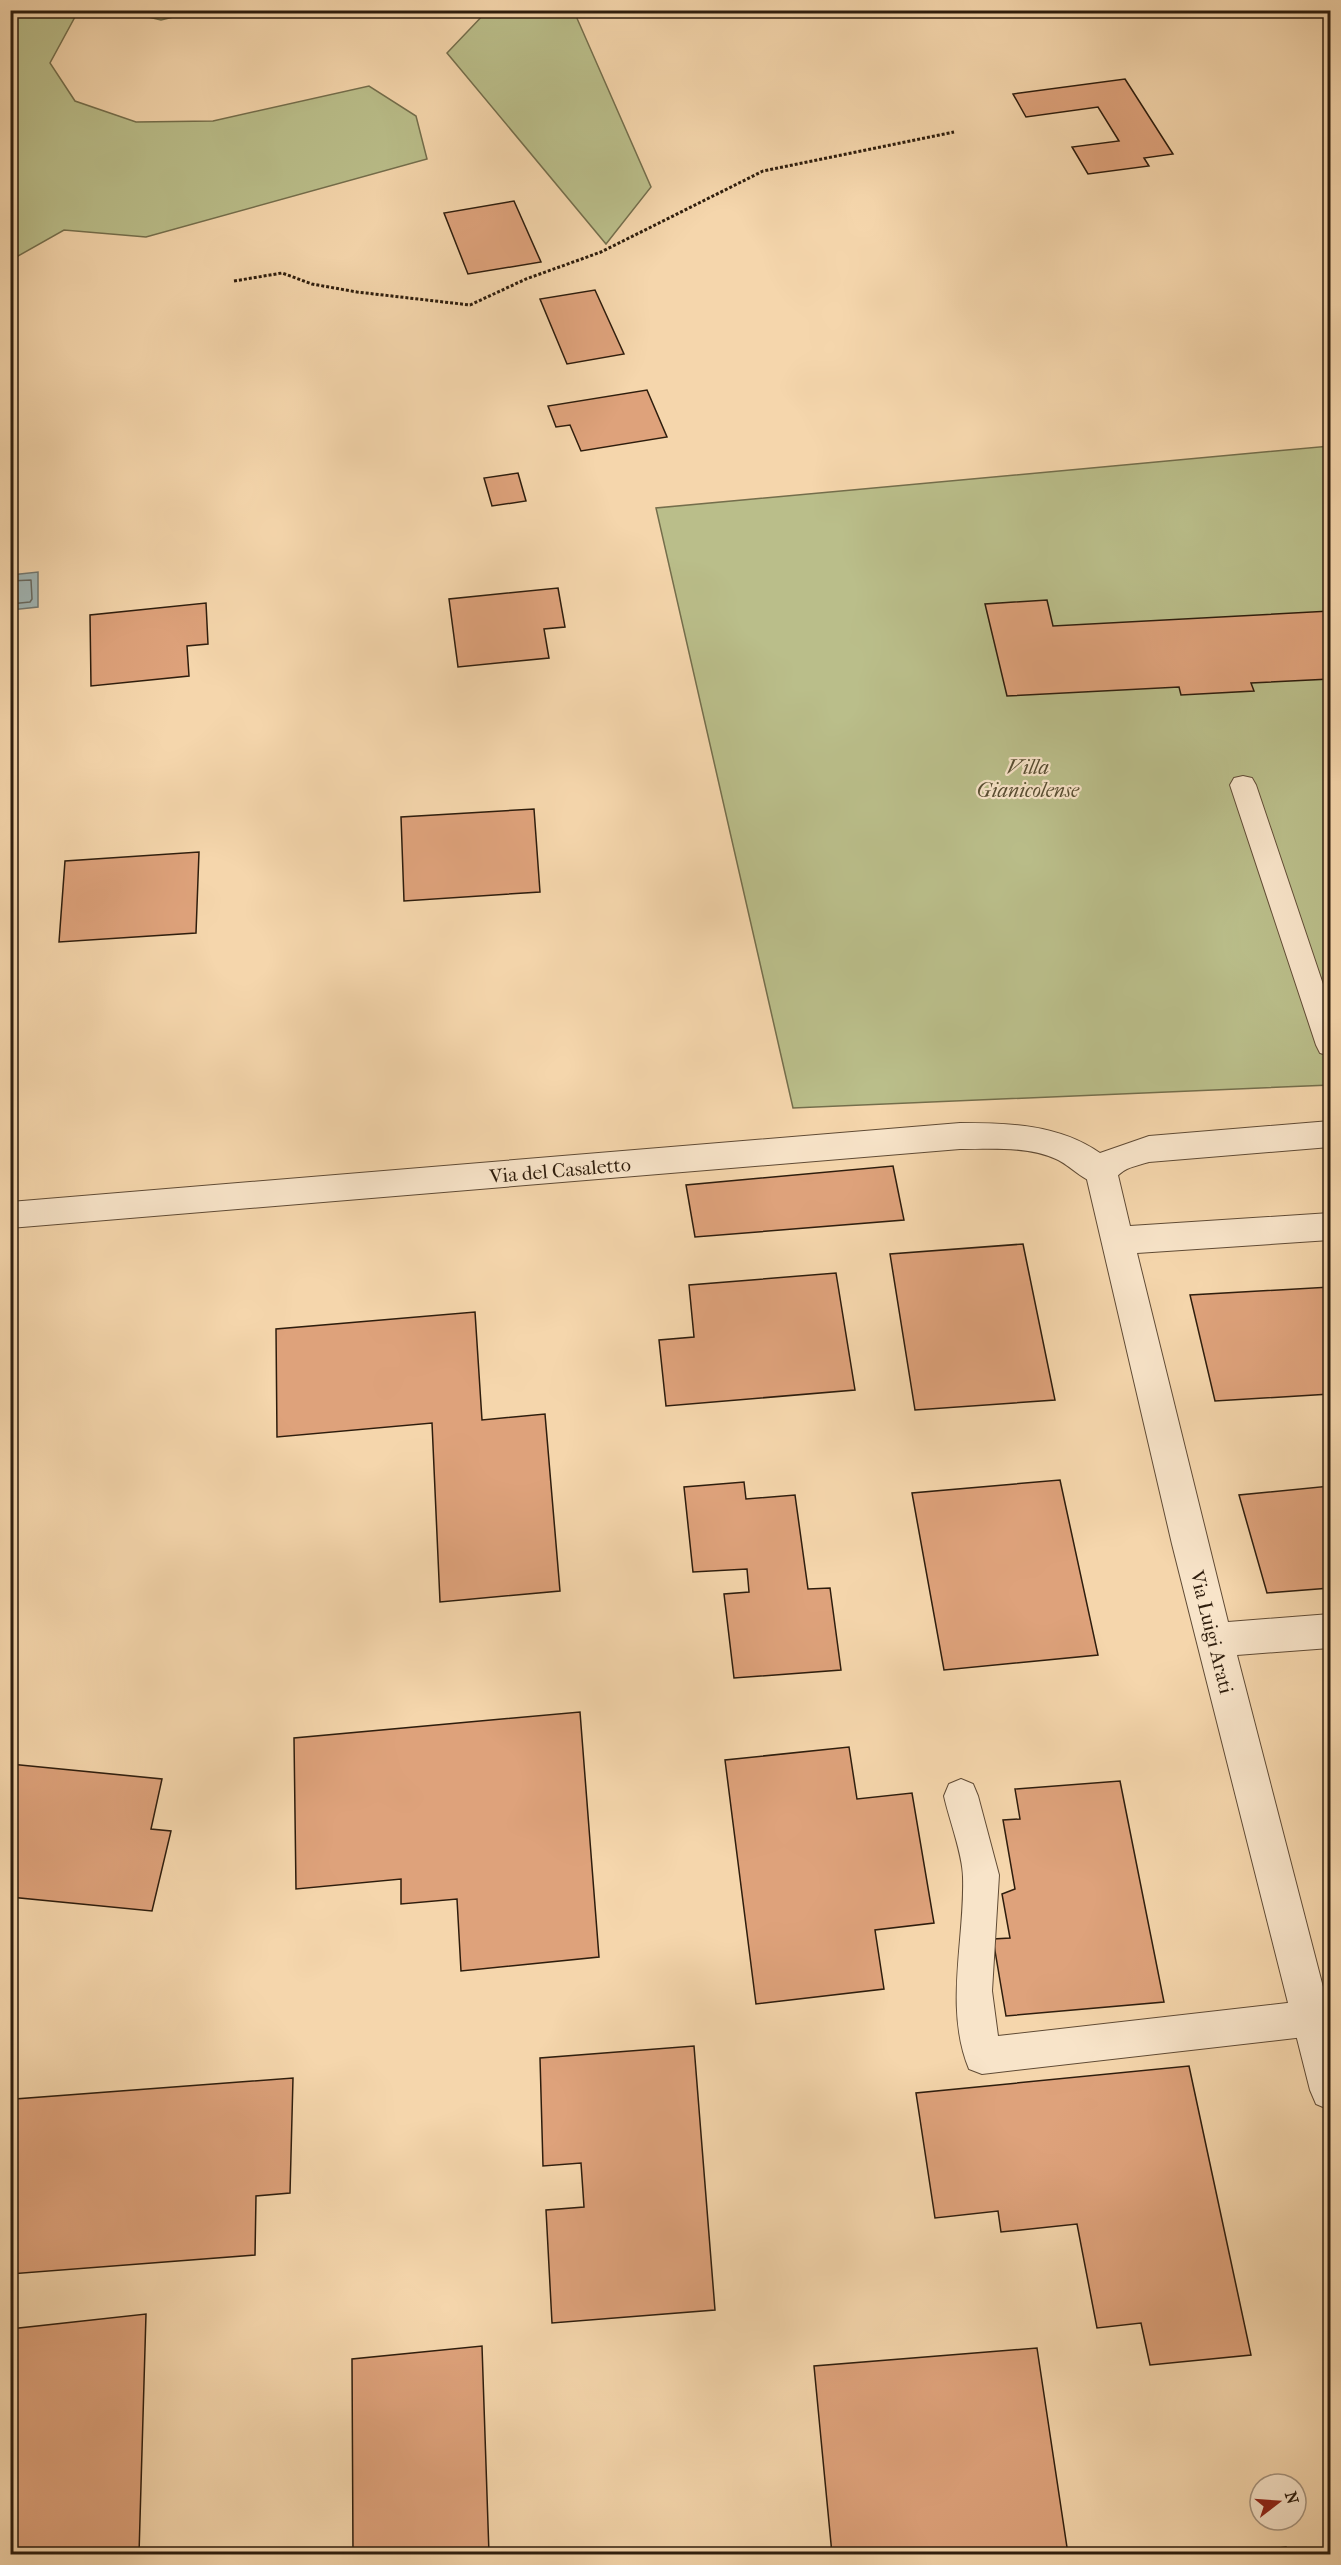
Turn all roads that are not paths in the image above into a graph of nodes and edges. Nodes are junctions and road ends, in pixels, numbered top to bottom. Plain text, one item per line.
1 (1243, 785) dead end
2 (1330, 1045) edge
3 (1330, 1134) edge
4 (1101, 1171) junction
5 (10, 1215) edge
6 (1330, 1226) edge
7 (1118, 1241) junction
8 (1330, 1631) edge
9 (1214, 1640) junction
10 (961, 1796) dead end
11 (1313, 2018) junction
12 (1330, 2090) edge

1 - 2 lane
3 - 4 street
4 - 5 street, Via del Casaletto
4 - 7 street, Via Luigi Arati
6 - 7 street
7 - 9 street, Via Luigi Arati
8 - 9 street
9 - 11 street, Via Luigi Arati
10 - 11 lane
11 - 12 street, Via Luigi Arati

